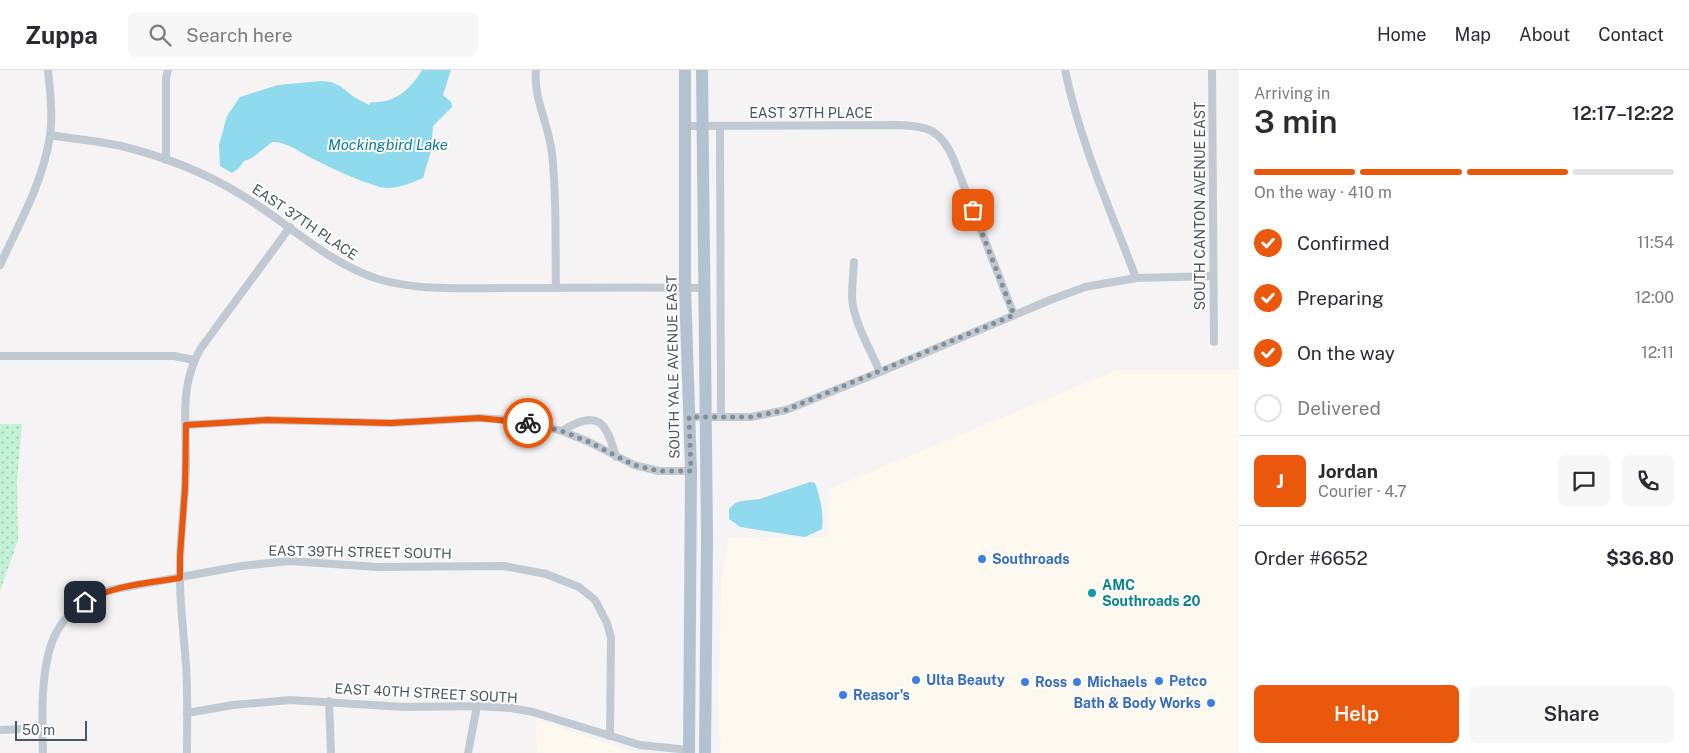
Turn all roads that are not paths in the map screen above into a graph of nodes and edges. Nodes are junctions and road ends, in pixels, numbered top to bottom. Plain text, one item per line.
1 (48, 70) edge
2 (168, 70) edge
3 (536, 70) edge
4 (685, 70) edge
5 (702, 70) edge
6 (1065, 70) edge
7 (1212, 70) edge
8 (685, 126) junction
9 (702, 126) junction
10 (720, 126) junction
11 (50, 135) junction
12 (166, 160) junction
13 (290, 227) junction
14 (854, 262) dead end
15 (0, 265) edge
16 (1213, 276) junction
17 (1136, 278) junction
18 (686, 287) junction
19 (556, 288) junction
20 (703, 288) junction
21 (1014, 315) junction
22 (1214, 342) dead end
23 (0, 356) edge
24 (194, 360) junction
25 (880, 372) junction
26 (722, 416) junction
27 (689, 417) junction
28 (706, 417) junction
29 (186, 425) junction
30 (562, 431) junction
31 (616, 457) junction
32 (691, 471) junction
33 (180, 578) junction
34 (329, 701) junction
35 (477, 706) junction
36 (187, 713) junction
37 (42, 728) junction
38 (0, 730) edge
39 (610, 736) junction
40 (689, 752) edge
41 (43, 753) edge
42 (187, 753) edge
43 (331, 753) edge
44 (468, 753) edge
45 (705, 753) edge

1 - 11 street
2 - 12 street
3 - 19 street
4 - 8 main road, SOUTH YALE AVENUE EAST
5 - 9 main road
6 - 17 street
7 - 16 street, SOUTH CANTON AVENUE EAST
8 - 9 street, EAST 37TH PLACE
8 - 18 main road, SOUTH YALE AVENUE EAST
9 - 10 street, EAST 37TH PLACE
9 - 20 main road
10 - 21 street, EAST 37TH PLACE
10 - 26 street
11 - 12 street, EAST 37TH PLACE
11 - 15 street
12 - 13 street, EAST 37TH PLACE
13 - 19 street, EAST 37TH PLACE
13 - 24 street
14 - 25 street
16 - 17 street
16 - 22 street, SOUTH CANTON AVENUE EAST
17 - 21 street
18 - 19 street, EAST 37TH PLACE
18 - 20 street, EAST 37TH PLACE
18 - 27 main road, SOUTH YALE AVENUE EAST
20 - 28 main road
21 - 25 street
23 - 24 street
24 - 29 street
25 - 26 street
26 - 28 street
27 - 28 street
27 - 32 main road, SOUTH YALE AVENUE EAST
28 - 45 main road
29 - 30 street
29 - 33 street
30 - 31 street
30 - 31 street
31 - 32 street
32 - 40 main road, SOUTH YALE AVENUE EAST
33 - 36 street
33 - 37 street, EAST 39TH STREET SOUTH
33 - 39 street, EAST 39TH STREET SOUTH
34 - 35 street, EAST 40TH STREET SOUTH
34 - 36 street, EAST 40TH STREET SOUTH
34 - 43 street
35 - 39 street, EAST 40TH STREET SOUTH
35 - 44 street
36 - 42 street
37 - 38 street
37 - 41 street, EAST 39TH STREET SOUTH
39 - 40 street, EAST 40TH STREET SOUTH

